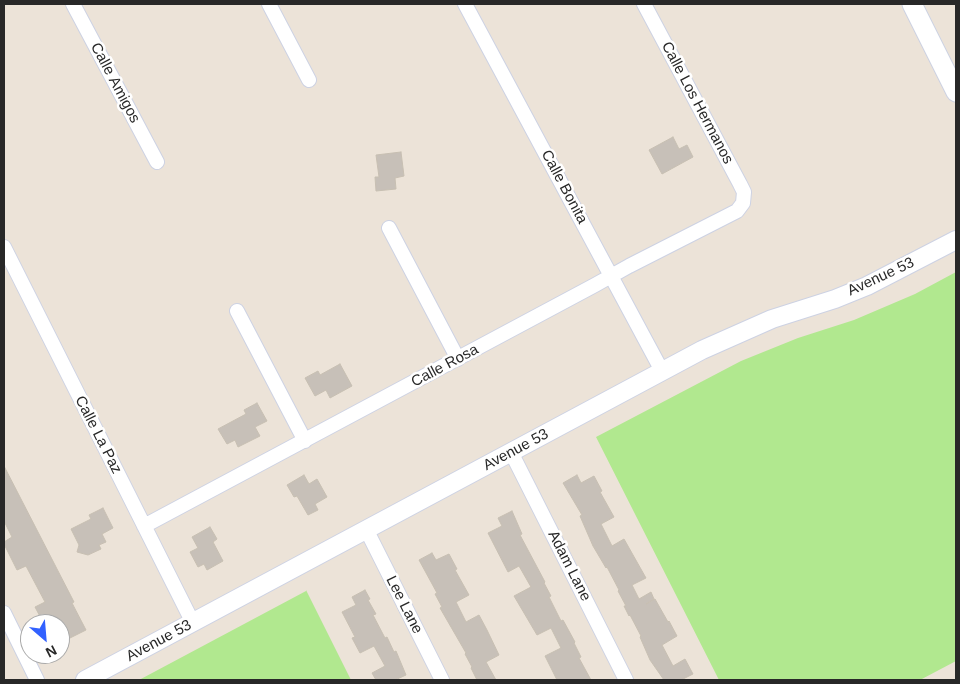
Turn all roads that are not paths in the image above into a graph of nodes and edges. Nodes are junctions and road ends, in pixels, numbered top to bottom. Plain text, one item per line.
1 (73, 4) edge
2 (269, 4) edge
3 (465, 4) edge
4 (644, 4) edge
5 (912, 4) edge
6 (309, 80) dead end
7 (956, 92) edge
8 (157, 162) dead end
9 (743, 203) joint
10 (390, 228) dead end
11 (956, 240) edge
12 (4, 247) edge
13 (611, 276) junction
14 (237, 310) dead end
15 (458, 358) junction
16 (662, 371) junction
17 (305, 441) junction
18 (512, 452) junction
19 (144, 526) junction
20 (366, 529) junction
21 (4, 613) edge
22 (192, 623) junction
23 (37, 680) edge
24 (85, 680) edge
25 (442, 680) edge
26 (626, 680) edge

1 - 8 street, Calle Amigos
2 - 6 street
3 - 13 street, Calle Bonita
4 - 9 street, Calle Los Hermanos
5 - 7 main road
9 - 13 street, Calle Rosa
10 - 15 street
11 - 16 street, Avenue 53
12 - 19 street, Calle La Paz
13 - 15 street, Calle Rosa
13 - 16 street, Calle Bonita
14 - 17 street
15 - 17 street, Calle Rosa
16 - 18 street, Avenue 53
17 - 19 street, Calle Rosa
18 - 20 street, Avenue 53
18 - 26 street, Adam Lane
19 - 22 street, Calle La Paz
20 - 22 street, Avenue 53
20 - 25 street, Lee Lane
21 - 23 street
22 - 24 street, Avenue 53

